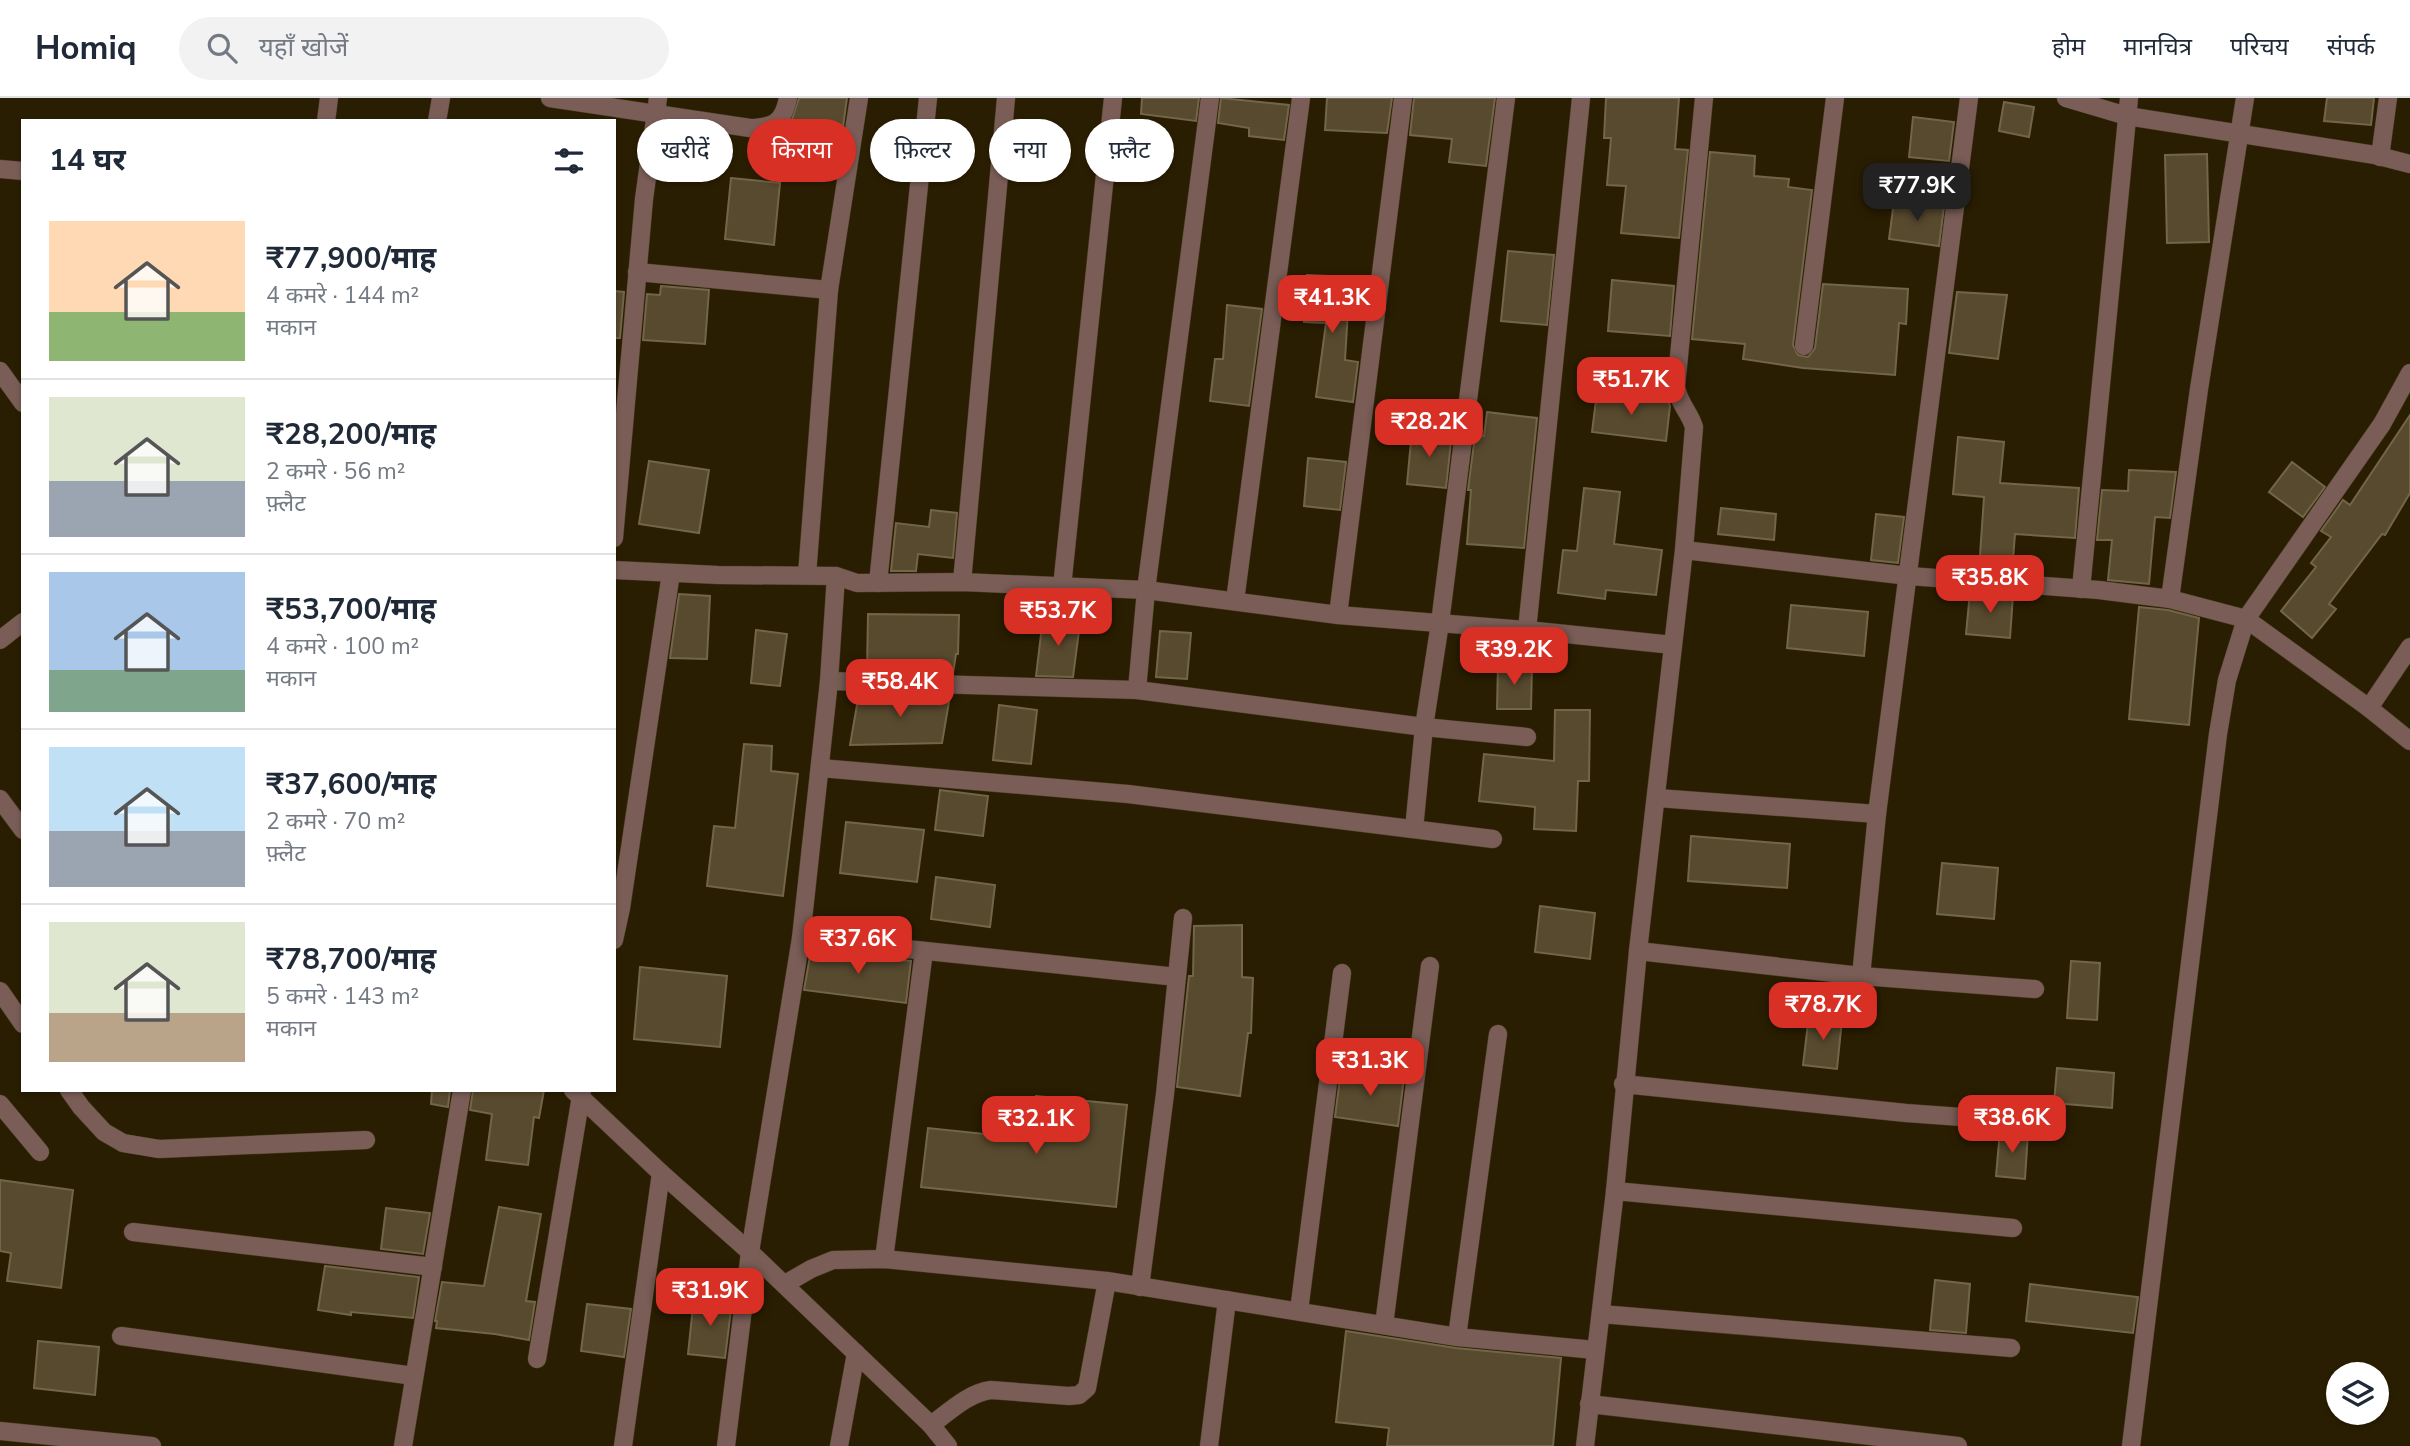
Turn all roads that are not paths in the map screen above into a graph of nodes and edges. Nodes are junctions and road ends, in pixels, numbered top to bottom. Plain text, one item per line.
1 (329, 98) edge
2 (440, 98) edge
3 (550, 98) edge
4 (788, 98) edge
5 (859, 98) edge
6 (928, 98) edge
7 (1006, 98) edge
8 (1113, 98) edge
9 (1210, 98) edge
10 (1301, 98) edge
11 (1403, 98) edge
12 (1506, 98) edge
13 (1581, 98) edge
14 (1704, 98) edge
15 (1835, 98) edge
16 (1969, 98) edge
17 (2067, 98) edge
18 (2245, 98) edge
19 (2388, 98) edge
20 (657, 106) edge
21 (2128, 107) edge
22 (326, 119) edge
23 (438, 119) edge
24 (2240, 134) junction
25 (2380, 156) junction
26 (2410, 164) edge
27 (0, 169) edge
28 (21, 171) edge
29 (638, 272) junction
30 (829, 290) junction
31 (1804, 346) dead end
32 (0, 371) edge
33 (2410, 373) edge
34 (21, 400) edge
35 (616, 516) edge
36 (1684, 550) junction
37 (616, 570) edge
38 (671, 573) junction
39 (807, 575) junction
40 (836, 576) junction
41 (1909, 576) junction
42 (962, 582) junction
43 (878, 583) junction
44 (1062, 587) junction
45 (2081, 589) junction
46 (1146, 590) junction
47 (2170, 598) junction
48 (1234, 601) junction
49 (1338, 615) junction
50 (2246, 619) junction
51 (1440, 623) junction
52 (21, 624) edge
53 (1527, 630) junction
54 (0, 640) edge
55 (1673, 645) junction
56 (2410, 648) edge
57 (829, 681) junction
58 (1137, 690) junction
59 (2370, 708) junction
60 (1424, 727) junction
61 (1527, 737) dead end
62 (2410, 741) edge
63 (820, 768) junction
64 (0, 799) edge
65 (1657, 799) junction
66 (1877, 814) junction
67 (15, 821) edge
68 (1414, 829) junction
69 (1493, 839) dead end
70 (1183, 918) dead end
71 (616, 931) edge
72 (801, 938) junction
73 (924, 951) junction
74 (1638, 951) junction
75 (1430, 966) dead end
76 (1342, 973) dead end
77 (1861, 976) junction
78 (1177, 977) junction
79 (2035, 989) dead end
80 (0, 991) edge
81 (21, 1021) edge
82 (1498, 1034) dead end
83 (1623, 1084) junction
84 (70, 1092) edge
85 (462, 1092) edge
86 (578, 1093) edge
87 (0, 1104) edge
88 (2031, 1122) dead end
89 (366, 1140) dead end
90 (40, 1152) dead end
91 (661, 1173) junction
92 (1615, 1191) junction
93 (2013, 1228) dead end
94 (133, 1233) dead end
95 (750, 1252) junction
96 (884, 1259) junction
97 (433, 1267) junction
98 (1107, 1281) junction
99 (785, 1284) junction
100 (1140, 1287) junction
101 (1227, 1300) junction
102 (1299, 1311) junction
103 (1601, 1314) junction
104 (1384, 1325) junction
105 (121, 1336) dead end
106 (1457, 1337) junction
107 (2011, 1348) dead end
108 (1595, 1350) junction
109 (856, 1353) junction
110 (537, 1359) dead end
111 (414, 1376) junction
112 (1589, 1405) junction
113 (931, 1425) junction
114 (0, 1431) edge
115 (152, 1446) edge
116 (403, 1446) edge
117 (623, 1446) edge
118 (726, 1446) edge
119 (839, 1446) edge
120 (948, 1446) edge
121 (1209, 1446) edge
122 (1585, 1446) edge
123 (1958, 1446) edge
124 (2132, 1446) edge

1 - 22 street
2 - 23 street
3 - 20 street
4 - 20 street
5 - 30 street
6 - 43 street
7 - 42 street
8 - 44 street
9 - 46 street
10 - 48 street
11 - 49 street
12 - 51 street
13 - 53 street
14 - 36 street
15 - 31 street
16 - 41 street
17 - 21 street
18 - 24 street
19 - 25 street
20 - 29 street
21 - 24 street
21 - 45 street
24 - 25 street
24 - 47 street
25 - 26 street
27 - 28 street
29 - 30 street
29 - 35 street
30 - 39 street
32 - 34 street
33 - 50 street
36 - 41 street
36 - 55 street
37 - 38 street
38 - 39 street
38 - 71 street
39 - 40 street
40 - 43 street
40 - 57 street
41 - 45 street
41 - 66 street
42 - 43 street
42 - 44 street
44 - 46 street
45 - 47 street
46 - 48 street
46 - 58 street
47 - 50 street
48 - 49 street
49 - 51 street
50 - 59 street
50 - 124 street
51 - 53 street
51 - 60 street
52 - 54 street
53 - 55 street
55 - 65 street
56 - 59 street
57 - 58 street
57 - 63 street
58 - 60 street
59 - 62 street
60 - 61 street
60 - 68 street
63 - 68 street
63 - 72 street
64 - 67 street
65 - 66 street
65 - 74 street
66 - 77 street
68 - 69 street
70 - 78 street
72 - 73 street
72 - 95 street
73 - 78 street
73 - 96 street
74 - 77 street
74 - 83 street
75 - 104 street
76 - 102 street
77 - 79 street
78 - 100 street
80 - 81 street
82 - 106 street
83 - 88 street
83 - 92 street
84 - 89 street
85 - 97 street
86 - 91 street
86 - 110 street
87 - 90 street
91 - 95 street
91 - 117 street
92 - 93 street
92 - 103 street
94 - 97 street
95 - 99 street
95 - 118 street
96 - 98 street
96 - 99 street
97 - 111 street
98 - 100 street
98 - 113 street
99 - 109 street
100 - 101 street
101 - 102 street
101 - 121 street
102 - 104 street
103 - 107 street
103 - 108 street
104 - 106 street
105 - 111 street
106 - 108 street
108 - 112 street
109 - 113 street
109 - 119 street
111 - 116 street
112 - 122 street
112 - 123 street
113 - 120 street
114 - 115 street

